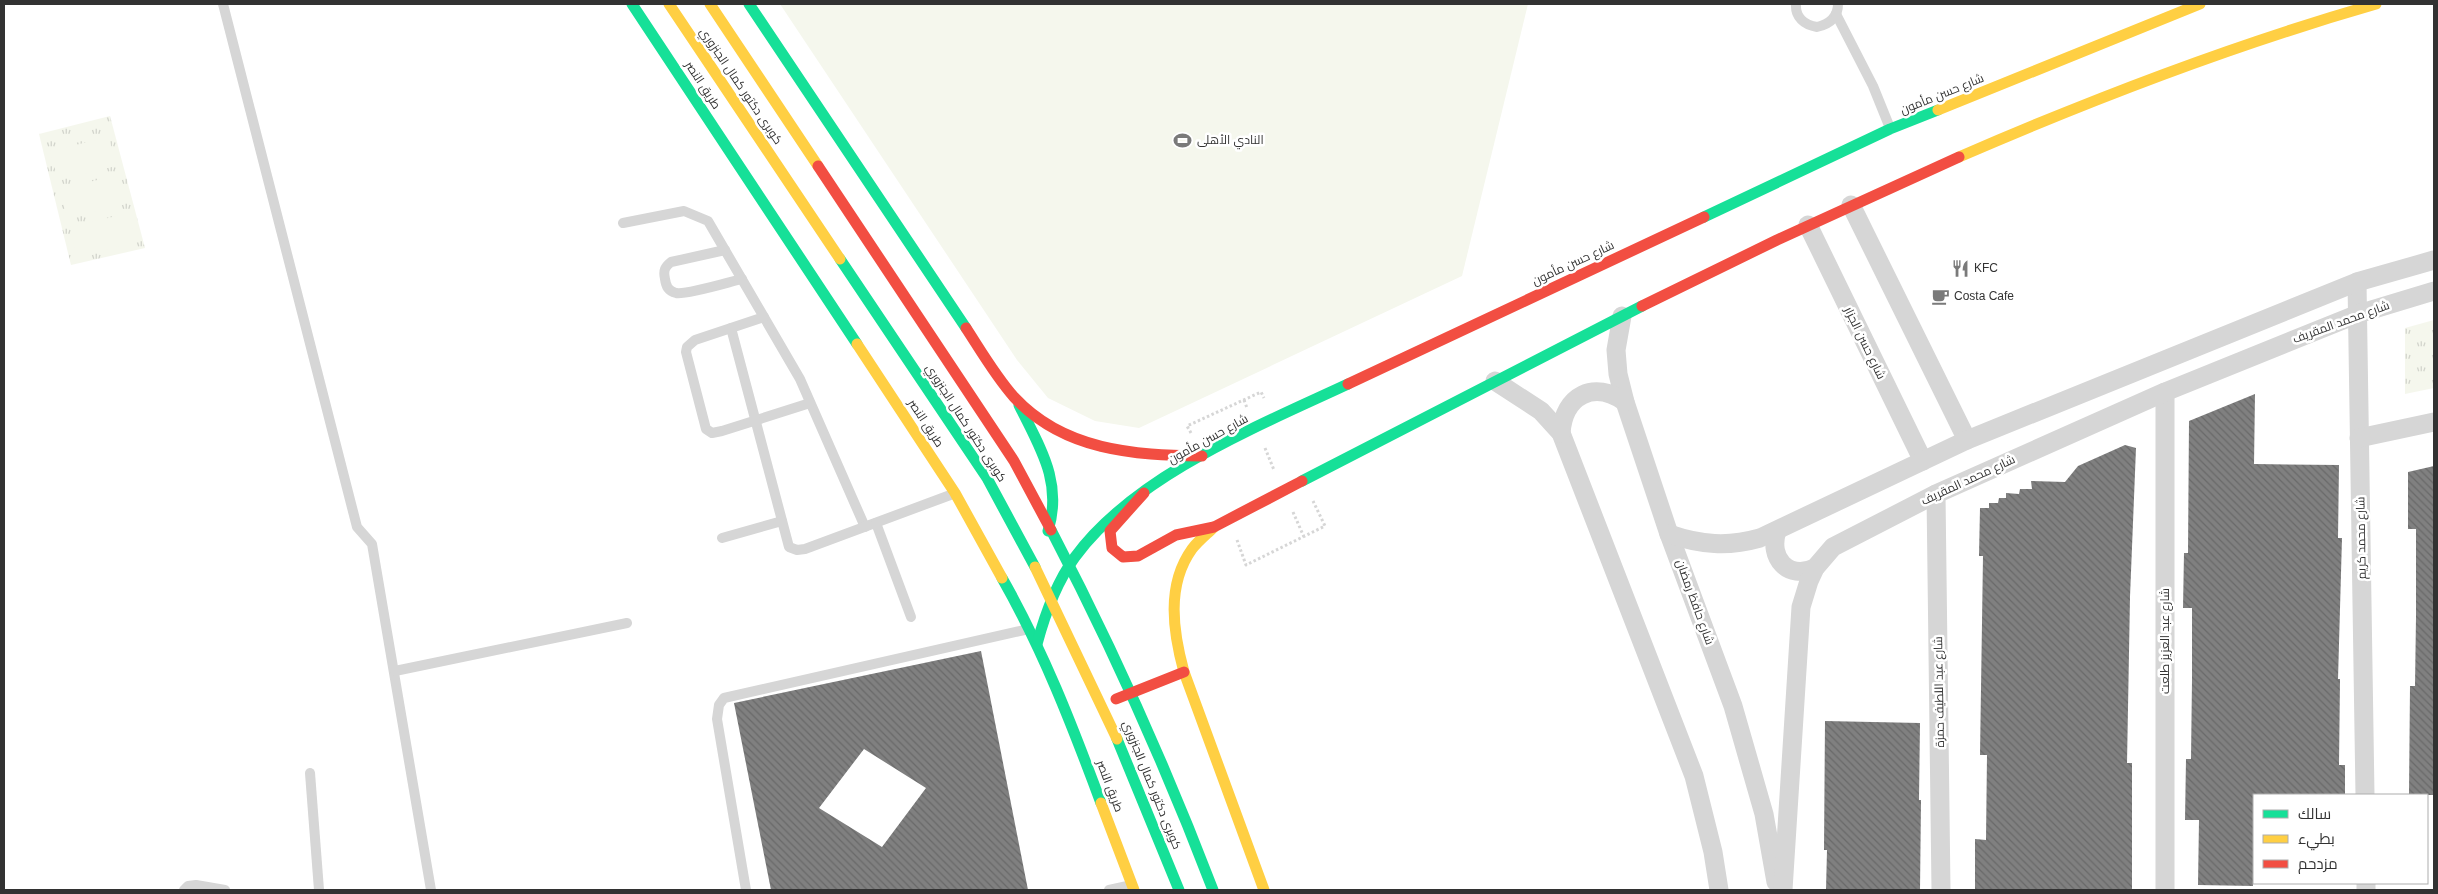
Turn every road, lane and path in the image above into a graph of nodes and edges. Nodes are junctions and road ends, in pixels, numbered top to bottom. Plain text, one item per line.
1 (223, 4) edge
2 (632, 4) edge
3 (669, 4) edge
4 (710, 4) edge
5 (749, 4) edge
6 (2200, 4) edge
7 (2376, 4) edge
8 (1792, 5) edge
9 (1837, 9) edge
10 (1890, 129) junction
11 (1851, 205) junction
12 (622, 223) dead end
13 (1808, 225) junction
14 (725, 250) junction
15 (2434, 260) edge
16 (742, 279) junction
17 (2357, 282) junction
18 (2434, 291) edge
19 (2358, 314) junction
20 (1622, 316) junction
21 (764, 317) junction
22 (731, 328) junction
23 (1496, 381) junction
24 (1261, 392) dead end
25 (2165, 392) junction
26 (1016, 399) junction
27 (1625, 402) junction
28 (810, 403) junction
29 (755, 420) junction
30 (2434, 422) edge
31 (1187, 426) dead end
32 (1561, 432) junction
33 (2359, 438) junction
34 (1966, 440) junction
35 (1202, 456) junction
36 (1923, 461) junction
37 (956, 493) junction
38 (1144, 494) junction
39 (1936, 494) junction
40 (782, 521) junction
41 (876, 523) junction
42 (1325, 526) dead end
43 (865, 527) junction
44 (1214, 527) junction
45 (1777, 531) junction
46 (1669, 534) junction
47 (722, 538) dead end
48 (992, 560) junction
49 (1246, 565) dead end
50 (1815, 568) junction
51 (911, 617) dead end
52 (627, 623) dead end
53 (1031, 629) junction
54 (1037, 644) junction
55 (395, 671) junction
56 (1184, 672) junction
57 (1078, 713) junction
58 (310, 773) dead end
59 (2365, 794) edge
60 (1134, 888) edge
61 (184, 890) edge
62 (225, 890) edge
63 (319, 890) edge
64 (431, 890) edge
65 (746, 890) edge
66 (1109, 890) edge
67 (1179, 890) edge
68 (1213, 890) edge
69 (1264, 890) edge
70 (1719, 890) edge
71 (1777, 890) edge
72 (1783, 890) edge
73 (1941, 890) edge
74 (2165, 890) edge

1 - 55 lane
2 - 37 main road, طريق النصر
3 - 67 main road, كوبرى دكتور كمال الجنزوري
4 - 68 main road, كوبرى دكتور كمال الجنزوري
5 - 26 main road
6 - 10 main road, شارع حسن مأمون
7 - 11 main road
8 - 9 lane
9 - 10 lane
10 - 35 main road, شارع حسن مأمون
11 - 13 main road
11 - 34 street
12 - 14 lane
13 - 20 main road
13 - 36 street, شارع حسن الجزار
14 - 16 lane
14 - 16 lane
15 - 17 street
16 - 21 lane
17 - 19 street, شارع محمد كريم
17 - 34 street
18 - 19 street, شارع محمد المقريف
19 - 25 street, شارع محمد المقريف
19 - 33 street, شارع محمد كريم
20 - 23 main road
20 - 27 street, شارع حافظ رمضان
21 - 22 lane
21 - 28 lane
22 - 29 lane
22 - 29 lane
23 - 32 street
23 - 44 main road
24 - 31 path
25 - 39 street, شارع محمد المقريف
25 - 74 street, شارع عبد العزيز طلعت
26 - 35 main road
26 - 48 main road
27 - 32 street
27 - 46 street, شارع حافظ رمضان
28 - 29 lane
28 - 43 lane
29 - 40 lane
30 - 33 street
32 - 70 street
33 - 59 street, شارع محمد كريم
34 - 36 street
35 - 38 main road, شارع حسن مأمون
36 - 45 street
37 - 41 lane
37 - 48 main road, طريق النصر
38 - 44 main road
38 - 54 main road, شارع حسن مأمون
39 - 50 street, شارع محمد المقريف
39 - 73 street, شارع عبد اللطيف حمزة
40 - 43 lane
40 - 47 lane
41 - 43 lane
41 - 51 lane
42 - 49 path
44 - 56 main road
45 - 46 street
45 - 50 street
46 - 71 street, شارع حافظ رمضان
48 - 53 main road, طريق النصر
50 - 72 street, شارع محمد المقريف
52 - 55 lane
53 - 54 main road, طريق النصر
53 - 65 lane
54 - 57 main road, طريق النصر
55 - 64 lane
56 - 57 main road
56 - 69 main road
57 - 60 main road, طريق النصر
58 - 63 lane
60 - 66 lane
61 - 62 lane

